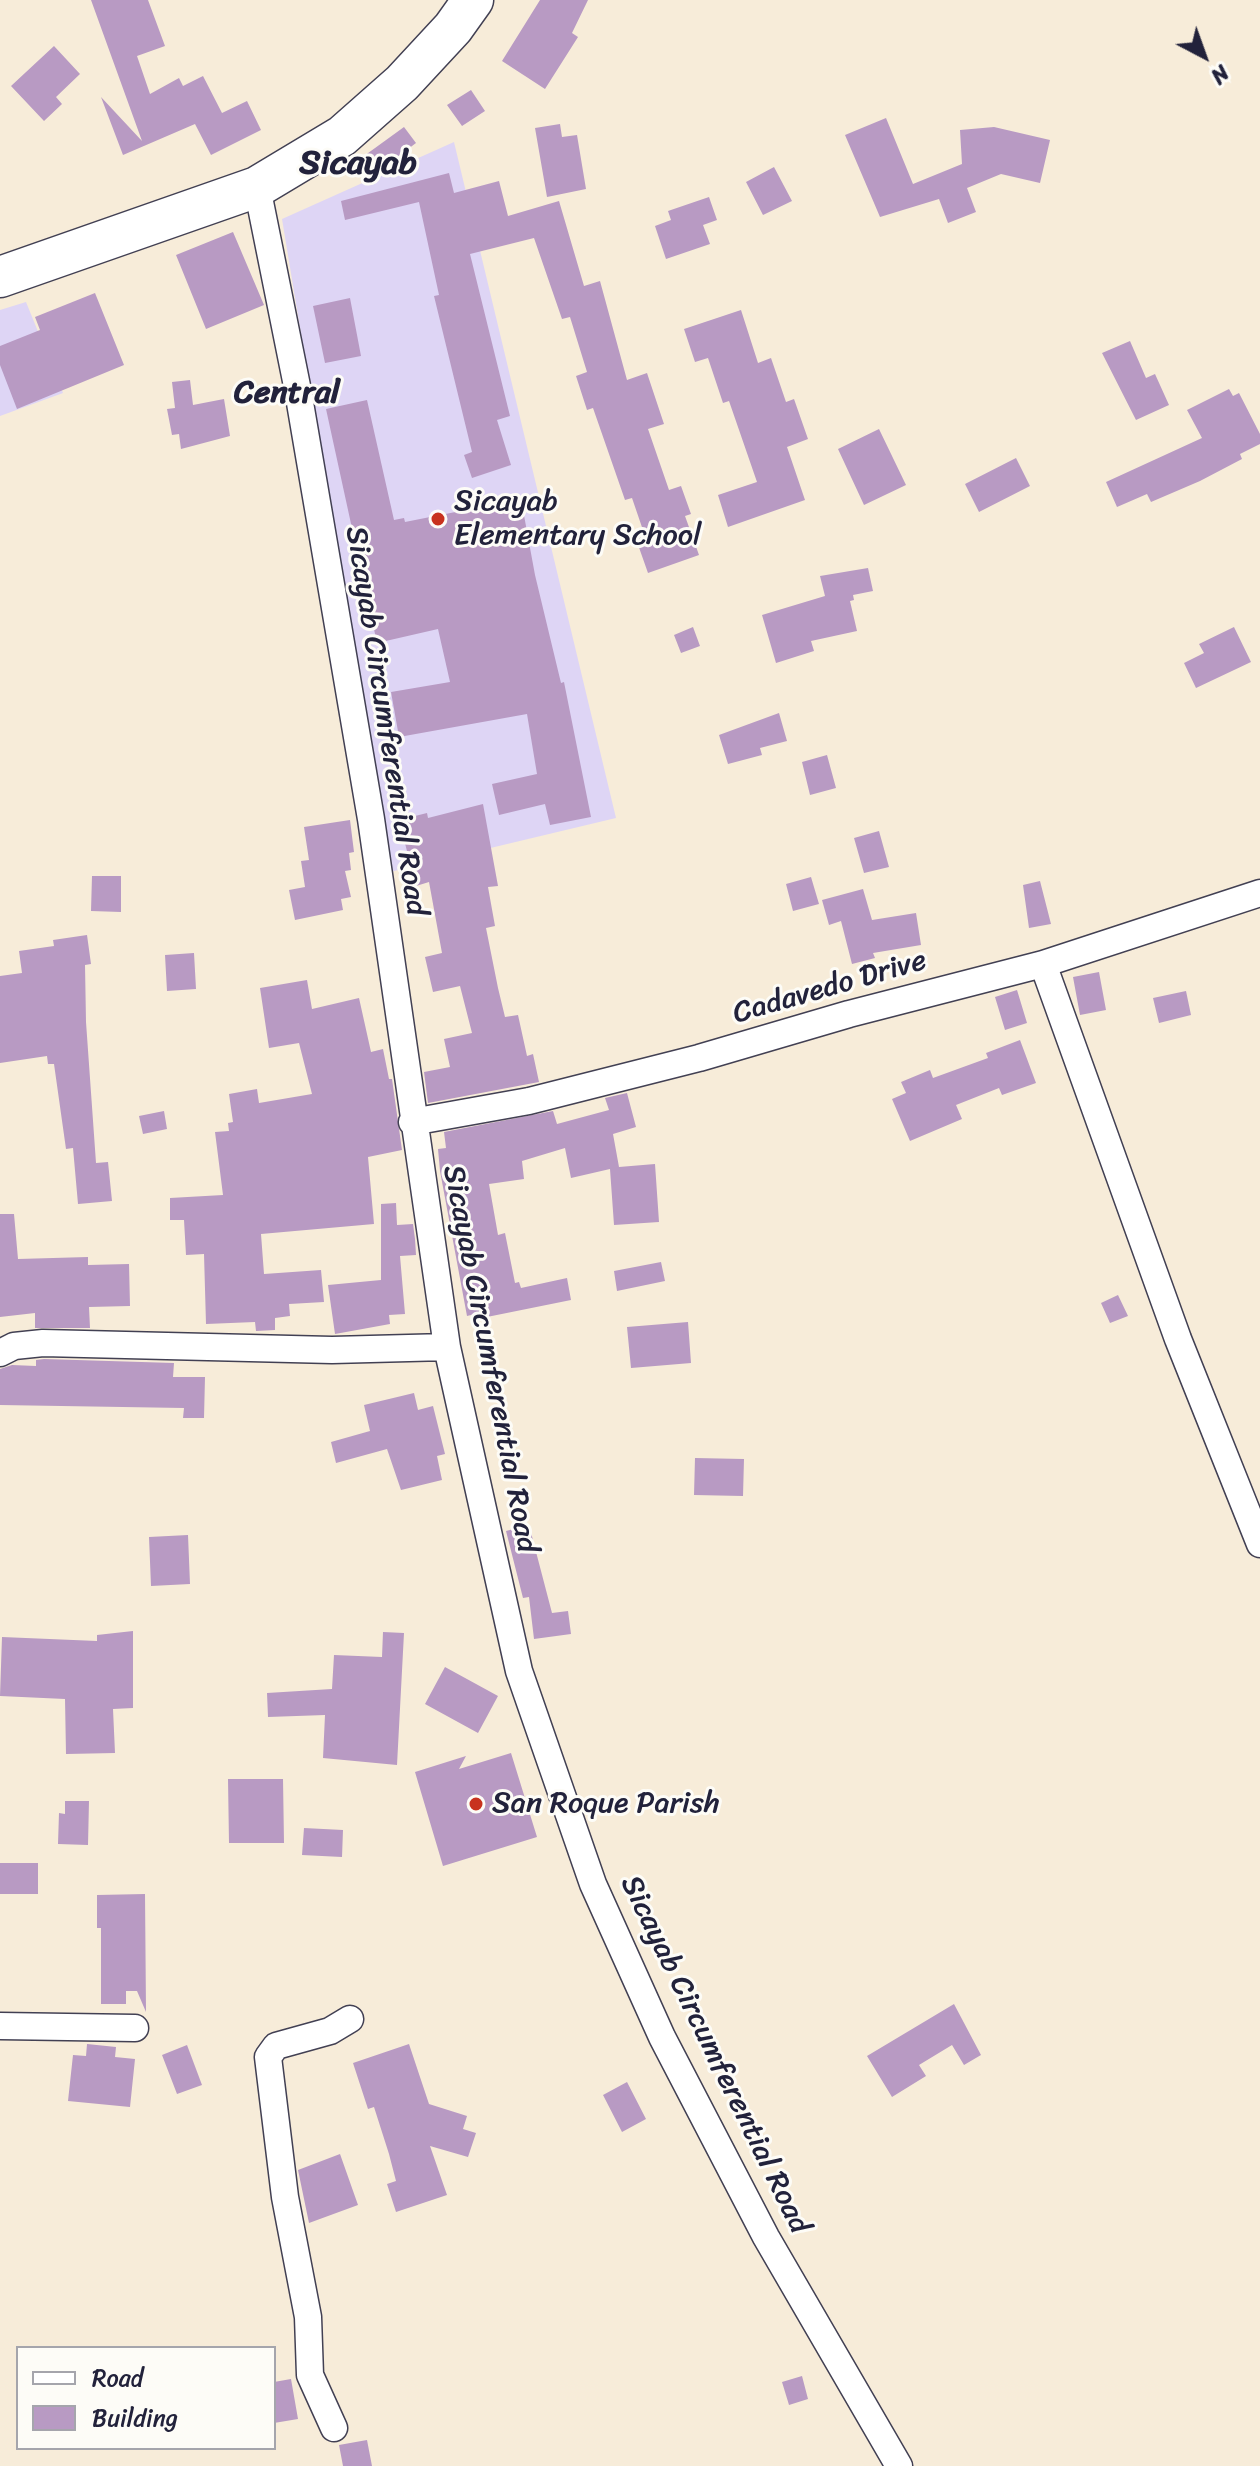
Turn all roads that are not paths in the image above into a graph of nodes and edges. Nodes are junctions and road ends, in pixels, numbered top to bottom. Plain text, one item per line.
1 (473, 0) edge
2 (257, 187) junction
3 (0, 277) edge
4 (1260, 893) edge
5 (1043, 964) junction
6 (412, 1122) junction
7 (447, 1347) junction
8 (0, 1353) edge
9 (1260, 1544) edge
10 (350, 2019) dead end
11 (0, 2026) edge
12 (135, 2028) dead end
13 (334, 2428) dead end
14 (899, 2466) edge

1 - 2 highway
2 - 3 highway
2 - 6 street, Sicayab Circumferential Road
4 - 5 street, Cadavedo Drive
5 - 6 street, Cadavedo Drive
5 - 9 street
6 - 7 street, Sicayab Circumferential Road
7 - 8 street
7 - 14 street, Sicayab Circumferential Road
10 - 13 street
11 - 12 street

